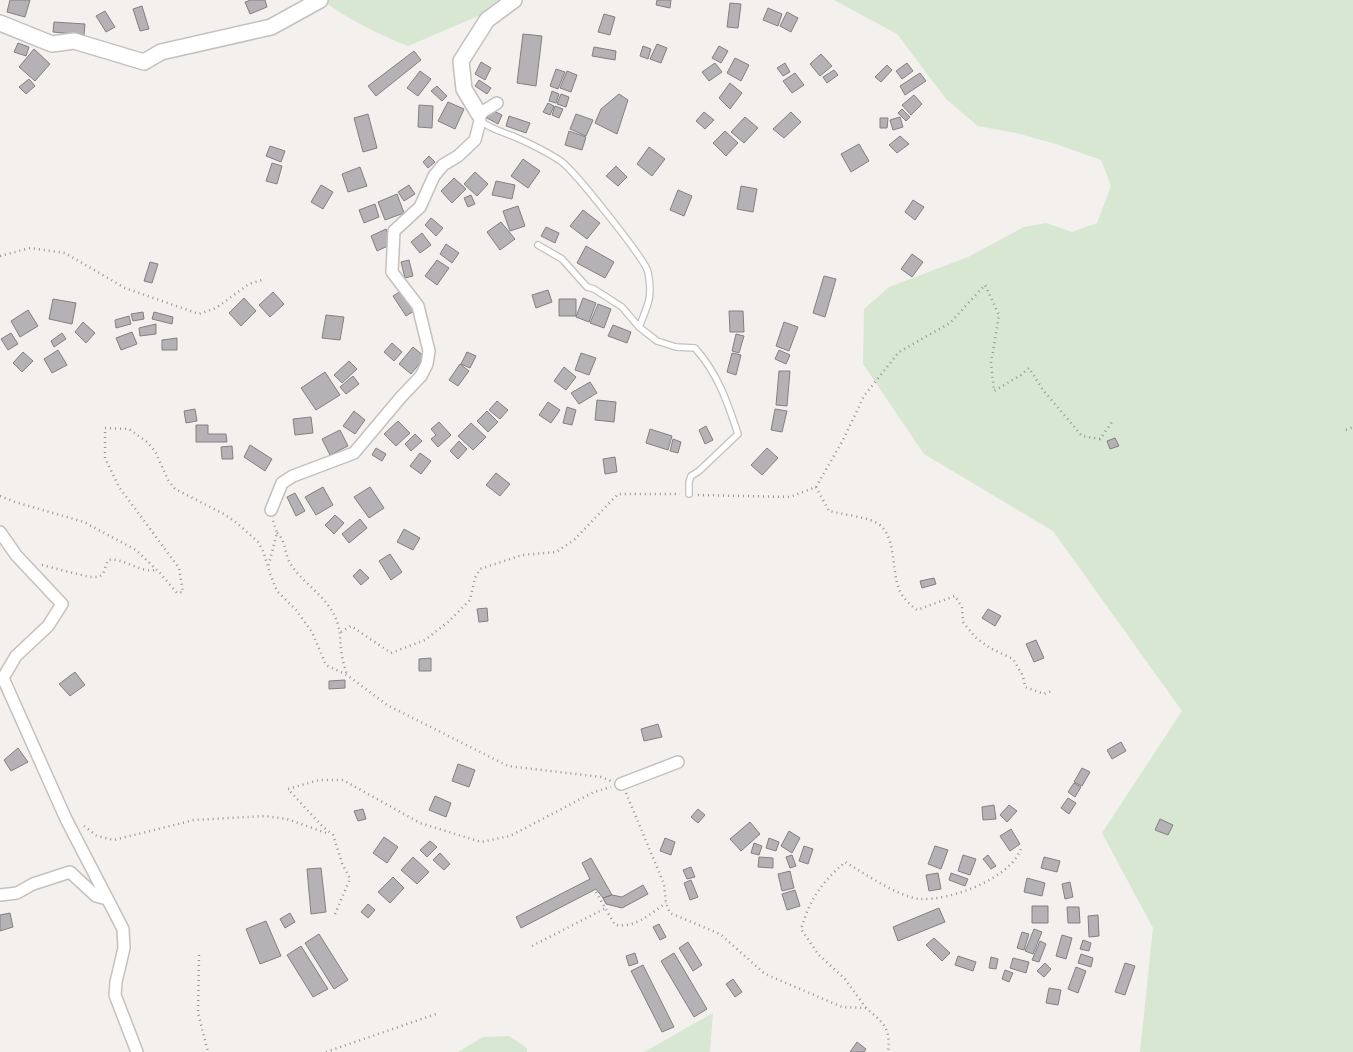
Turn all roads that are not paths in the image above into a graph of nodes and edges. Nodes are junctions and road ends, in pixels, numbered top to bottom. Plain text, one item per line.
1 (320, 0) edge
2 (514, 0) edge
3 (0, 23) edge
4 (497, 103) dead end
5 (479, 118) junction
6 (538, 245) dead end
7 (640, 327) junction
8 (688, 494) road end
9 (271, 510) road end
10 (0, 532) edge
11 (0, 552) edge
12 (18, 558) junction
13 (678, 762) dead end
14 (621, 784) road end
15 (0, 895) edge
16 (107, 899) junction
17 (137, 1052) edge

1 - 3 street
2 - 5 street
4 - 5 street
5 - 7 lane
5 - 9 street
6 - 7 lane
7 - 8 lane
10 - 12 street
11 - 12 street
12 - 16 street
13 - 14 street
15 - 16 street
16 - 17 street

